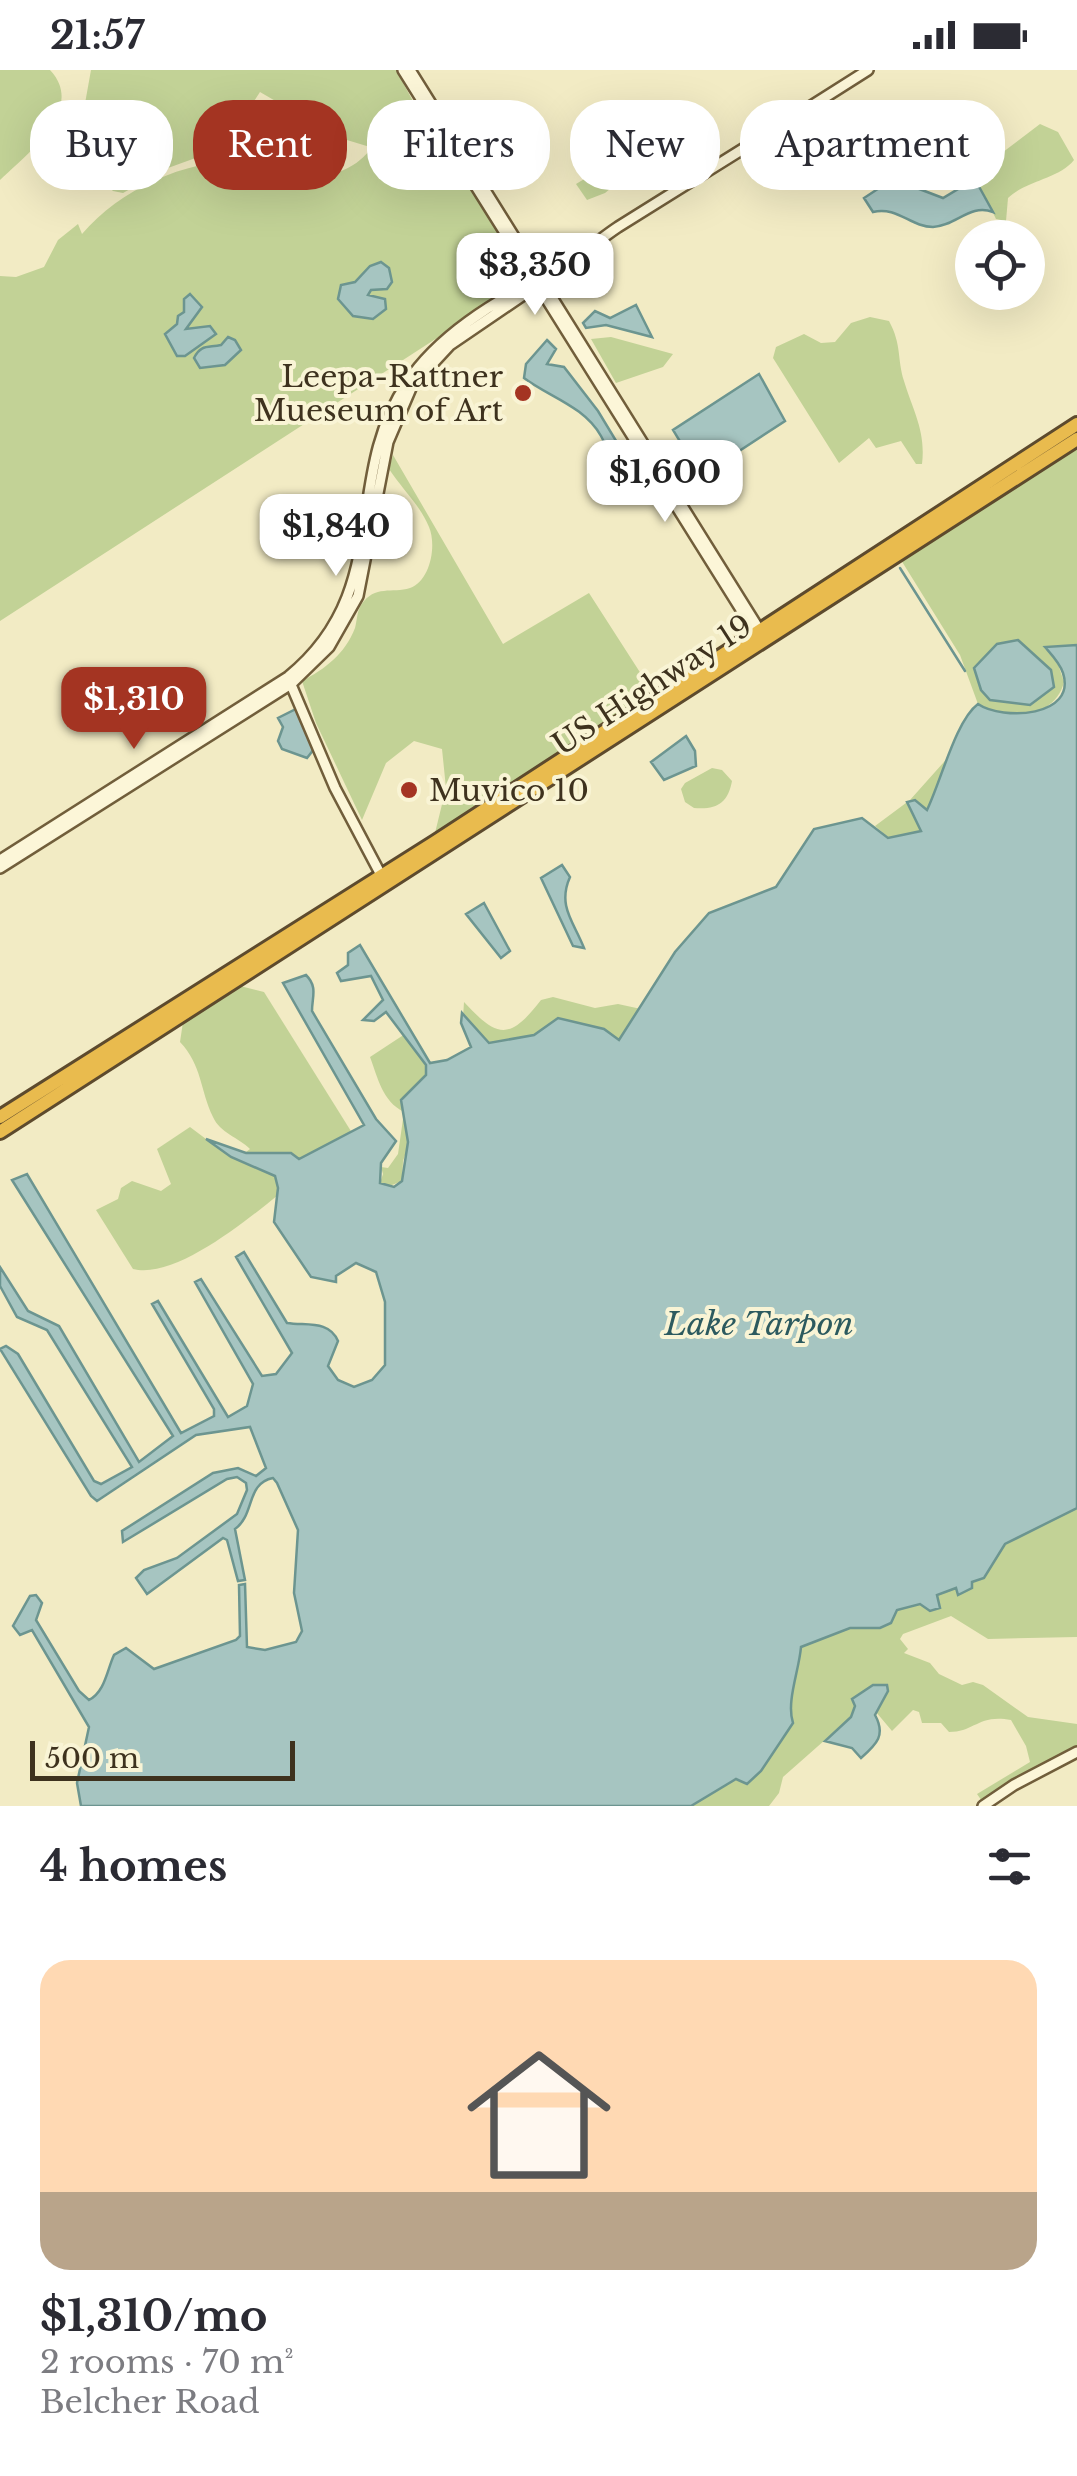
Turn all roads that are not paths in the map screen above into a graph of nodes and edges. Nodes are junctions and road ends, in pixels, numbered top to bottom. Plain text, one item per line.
1 (406, 70) edge
2 (868, 70) edge
3 (538, 281) junction
4 (1077, 432) edge
5 (984, 492) junction
6 (902, 538) junction
7 (866, 576) junction
8 (759, 635) junction
9 (290, 681) junction
10 (570, 760) junction
11 (470, 824) junction
12 (434, 849) junction
13 (0, 860) edge
14 (0, 868) edge
15 (381, 875) junction
16 (348, 910) junction
17 (291, 940) junction
18 (152, 1028) junction
19 (89, 1060) junction
20 (68, 1089) junction
21 (26, 1102) junction
22 (44, 1104) junction
23 (2, 1126) edge
24 (1077, 1752) edge
25 (984, 1806) edge

1 - 3 main road
2 - 3 main road
3 - 8 main road
3 - 9 main road
4 - 5 highway, US Highway 19
4 - 5 highway, US Highway 19
5 - 6 highway, US Highway 19
5 - 7 highway, US Highway 19
6 - 7 highway
6 - 8 highway, US Highway 19
7 - 8 highway, US Highway 19
8 - 10 highway, US Highway 19
8 - 10 highway, US Highway 19
9 - 13 main road
9 - 14 main road
9 - 15 main road
10 - 11 highway, US Highway 19
10 - 11 highway, US Highway 19
11 - 12 highway, US Highway 19
12 - 15 highway, US Highway 19
12 - 16 highway, US Highway 19
15 - 16 highway
15 - 17 highway, US Highway 19
16 - 17 highway, US Highway 19
17 - 18 highway, US Highway 19
17 - 18 highway, US Highway 19
18 - 19 highway, US Highway 19
18 - 20 highway, US Highway 19
19 - 20 highway
19 - 21 highway, US Highway 19
20 - 22 highway, US Highway 19
21 - 22 highway
21 - 23 highway, US Highway 19
22 - 23 highway, US Highway 19
24 - 25 main road

